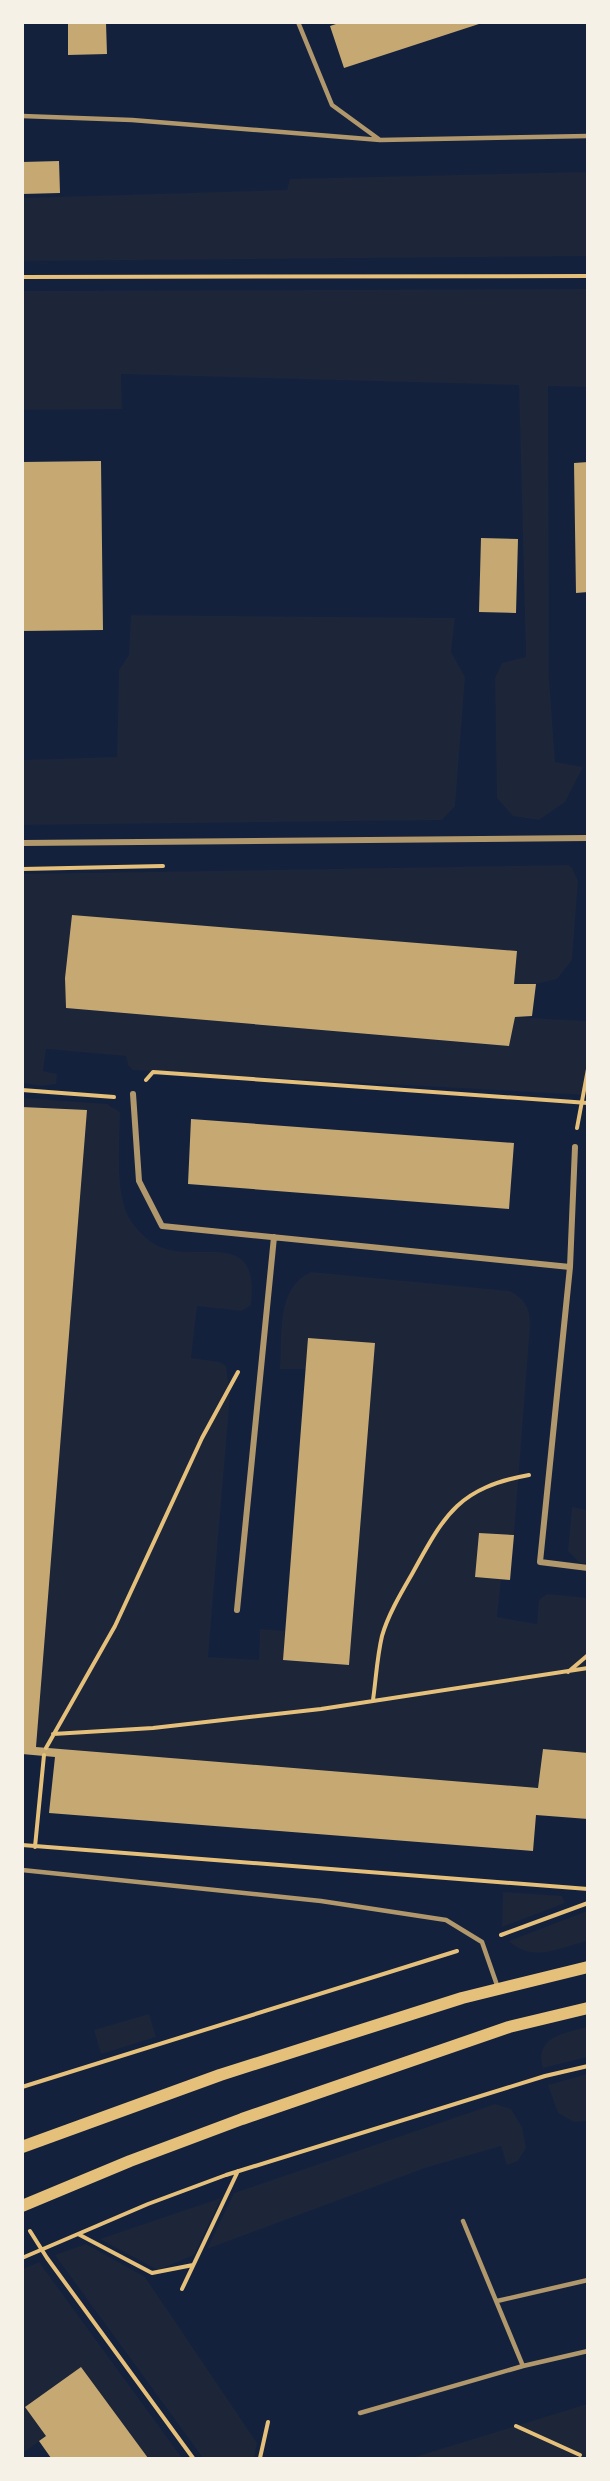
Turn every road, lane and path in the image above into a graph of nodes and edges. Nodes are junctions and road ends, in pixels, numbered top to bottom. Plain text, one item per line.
1 (298, 22) edge
2 (22, 116) edge
3 (588, 136) edge
4 (380, 141) junction
5 (588, 276) edge
6 (22, 277) edge
7 (588, 838) edge
8 (22, 843) edge
9 (588, 1069) edge
10 (22, 1090) edge
11 (133, 1094) junction
12 (581, 1103) junction
13 (588, 1103) edge
14 (575, 1147) joint
15 (274, 1237) junction
16 (570, 1267) junction
17 (239, 1369) dead end
18 (549, 1472) junction
19 (588, 1568) edge
20 (237, 1610) dead end
21 (588, 1655) edge
22 (588, 1668) edge
23 (567, 1672) junction
24 (373, 1700) junction
25 (53, 1734) junction
26 (46, 1748) dead end
27 (44, 1755) dead end
28 (22, 1845) edge
29 (35, 1847) junction
30 (22, 1870) edge
31 (588, 1889) edge
32 (588, 1903) edge
33 (482, 1942) junction
34 (588, 1967) edge
35 (498, 1991) junction
36 (588, 2008) edge
37 (588, 2066) edge
38 (22, 2087) edge
39 (22, 2147) edge
40 (238, 2171) junction
41 (22, 2206) edge
42 (463, 2221) dead end
43 (30, 2231) dead end
44 (78, 2234) junction
45 (41, 2249) junction
46 (22, 2258) edge
47 (193, 2265) junction
48 (588, 2280) edge
49 (182, 2289) dead end
50 (497, 2301) junction
51 (588, 2351) edge
52 (523, 2366) junction
53 (360, 2413) dead end
54 (268, 2422) dead end
55 (516, 2426) dead end
56 (580, 2455) dead end
57 (194, 2458) edge
58 (260, 2458) edge

1 - 4 lane
2 - 4 lane
3 - 4 lane
5 - 6 path
7 - 8 street
9 - 12 path
10 - 11 path
11 - 12 path
11 - 15 street
12 - 13 path
12 - 14 path
14 - 16 street
15 - 16 street
15 - 20 street
16 - 18 street
17 - 25 path
18 - 19 street
18 - 24 path
21 - 23 path
22 - 23 path
23 - 24 path
24 - 25 path
25 - 26 path
27 - 29 path
28 - 29 path
29 - 31 path
30 - 33 lane
32 - 33 path
33 - 35 lane
33 - 38 path
34 - 35 main road
35 - 39 main road
36 - 41 main road
37 - 40 path
40 - 44 path
40 - 47 path
42 - 50 lane
43 - 45 path
44 - 45 path
44 - 47 path
45 - 46 path
45 - 57 path
47 - 49 path
48 - 50 lane
50 - 52 lane
51 - 52 lane
52 - 53 lane
54 - 58 path
55 - 56 path

